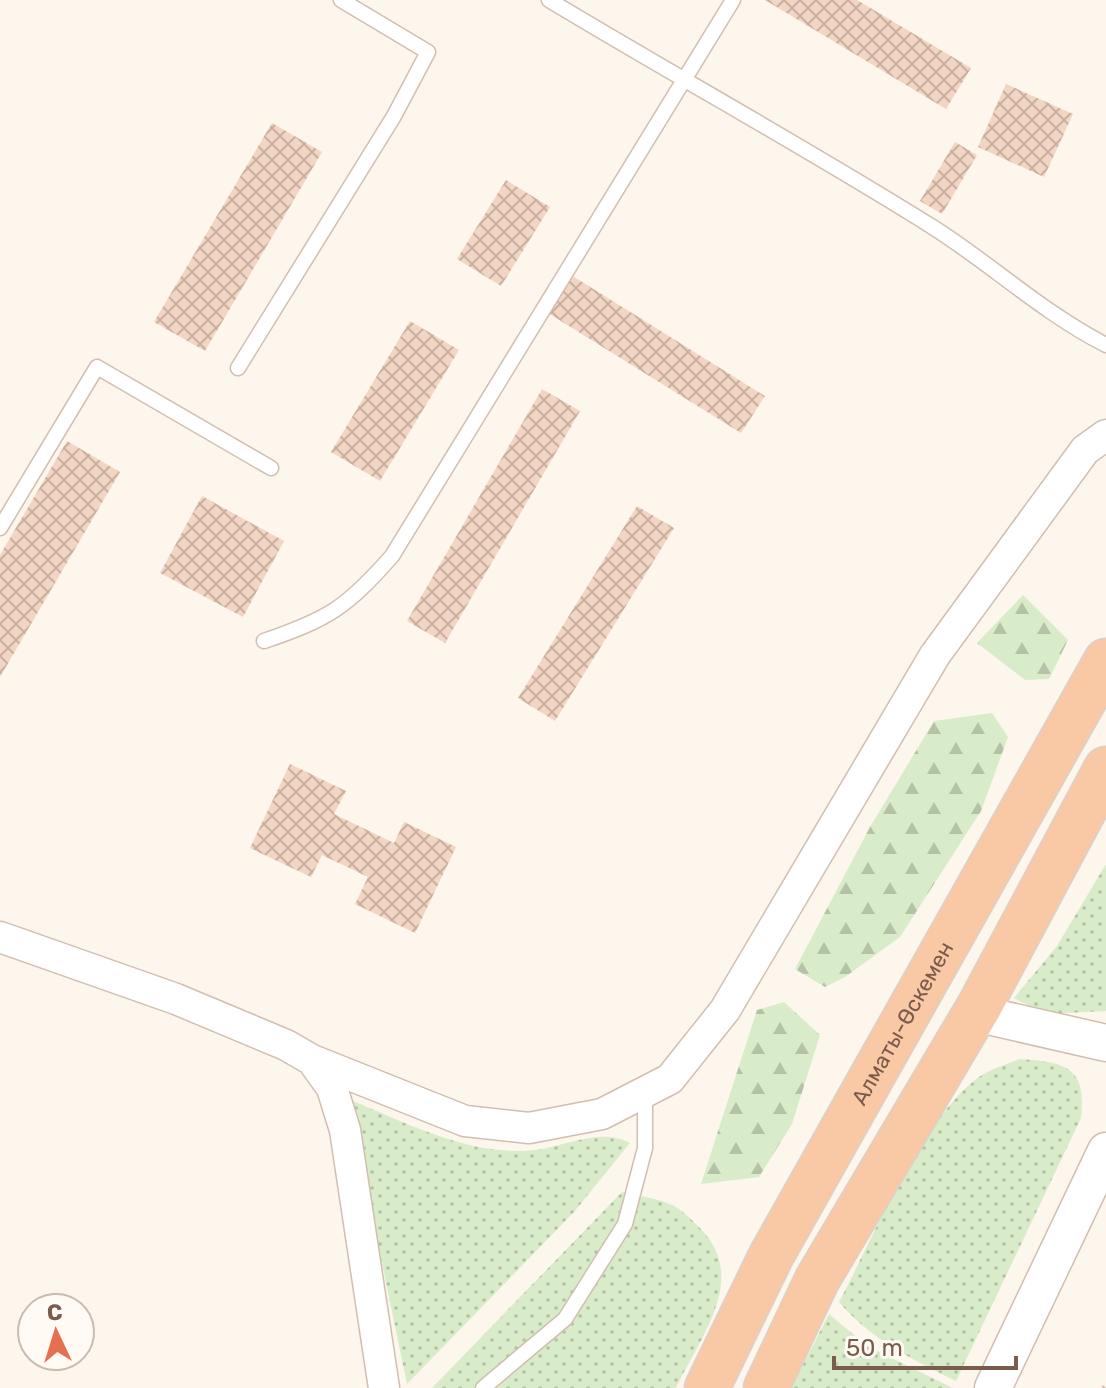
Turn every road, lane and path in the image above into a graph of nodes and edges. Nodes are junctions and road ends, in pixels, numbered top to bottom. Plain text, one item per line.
1 (341, 0) edge
2 (549, 0) edge
3 (733, 0) edge
4 (684, 81) junction
5 (1106, 345) edge
6 (238, 368) dead end
7 (1106, 435) edge
8 (271, 468) dead end
9 (0, 528) edge
10 (264, 641) dead end
11 (1106, 661) edge
12 (1106, 769) edge
13 (0, 937) edge
14 (975, 1013) junction
15 (1106, 1043) edge
16 (312, 1060) junction
17 (645, 1092) junction
18 (1106, 1151) edge
19 (384, 1388) edge
20 (483, 1388) edge
21 (707, 1388) edge
22 (766, 1388) edge
23 (993, 1388) edge

1 - 6 lane
2 - 4 lane
3 - 4 lane
4 - 5 lane
4 - 10 lane
7 - 17 street
8 - 9 lane
11 - 21 highway, Алматы-Өскемен
12 - 14 highway
13 - 16 street
14 - 15 street
14 - 22 highway
16 - 17 street
16 - 19 street
17 - 20 lane
18 - 23 street

